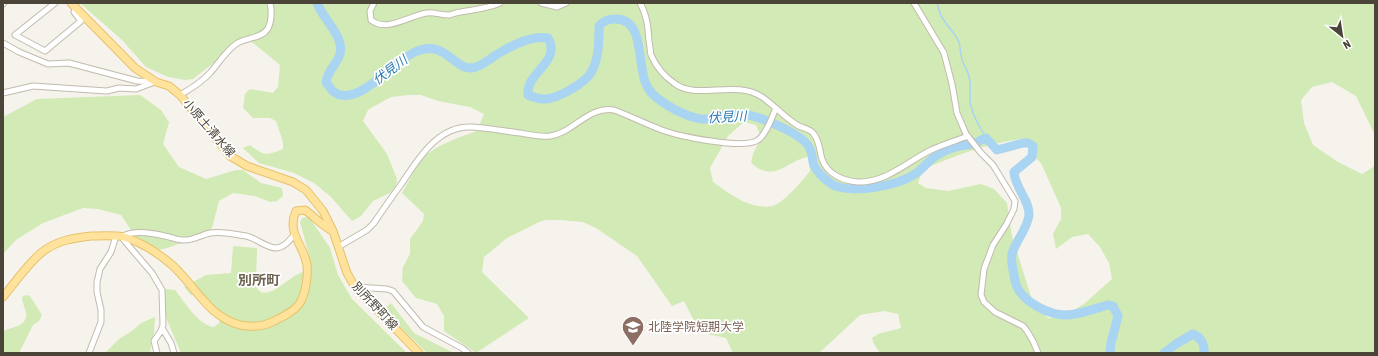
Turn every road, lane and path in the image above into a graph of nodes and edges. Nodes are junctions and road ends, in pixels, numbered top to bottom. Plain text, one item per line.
1 (55, 3) edge
2 (270, 3) edge
3 (374, 3) edge
4 (500, 3) edge
5 (541, 3) edge
6 (566, 3) edge
7 (640, 3) edge
8 (914, 3) edge
9 (74, 6) edge
10 (3, 43) edge
11 (156, 82) junction
12 (3, 93) edge
13 (180, 96) junction
14 (776, 108) junction
15 (968, 136) junction
16 (333, 230) junction
17 (294, 235) junction
18 (119, 236) junction
19 (338, 247) junction
20 (355, 287) junction
21 (3, 297) edge
22 (162, 328) junction
23 (89, 353) edge
24 (157, 353) edge
25 (174, 353) edge
26 (420, 353) edge
27 (468, 353) edge
28 (1038, 353) edge

1 - 9 street
2 - 13 street
3 - 4 street
5 - 6 street
7 - 14 street
8 - 15 street
9 - 11 main road, 小原土清水線
10 - 11 street
11 - 12 street
11 - 13 main road, 小原土清水線
13 - 16 main road, 小原土清水線
14 - 15 street
14 - 19 street
15 - 28 street
16 - 17 main road
16 - 19 main road, 別所野町線
17 - 18 street
17 - 18 main road
18 - 21 main road
18 - 22 street
18 - 23 street
19 - 20 main road, 別所野町線
20 - 26 main road, 別所野町線
20 - 27 street
22 - 24 street
22 - 25 street

